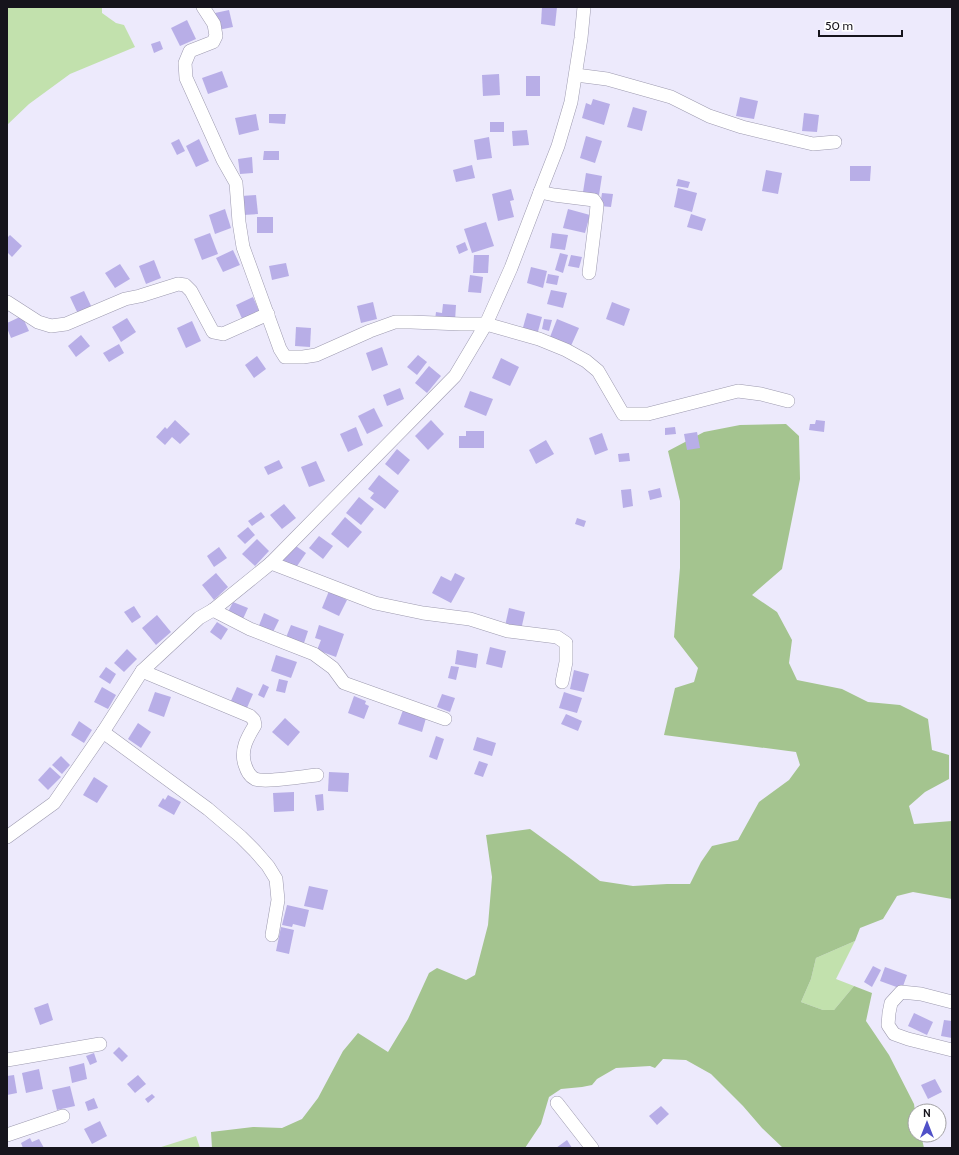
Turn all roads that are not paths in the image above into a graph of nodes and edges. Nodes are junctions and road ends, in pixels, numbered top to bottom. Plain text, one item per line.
1 (203, 7) edge
2 (584, 7) edge
3 (576, 75) junction
4 (835, 142) dead end
5 (540, 192) junction
6 (589, 273) dead end
7 (7, 302) edge
8 (268, 314) junction
9 (486, 324) junction
10 (788, 401) dead end
11 (271, 563) junction
12 (213, 610) junction
13 (142, 671) junction
14 (562, 682) dead end
15 (445, 719) dead end
16 (103, 732) junction
17 (317, 775) dead end
18 (7, 837) edge
19 (272, 935) dead end
20 (952, 1002) edge
21 (100, 1044) dead end
22 (952, 1050) edge
23 (7, 1060) edge
24 (557, 1103) dead end
25 (63, 1116) dead end
26 (7, 1135) edge
27 (592, 1148) edge

1 - 8 street
2 - 3 street
3 - 4 street
3 - 5 street
5 - 6 street
5 - 9 street
7 - 8 street
8 - 9 street
9 - 10 street
9 - 11 street
11 - 12 street
11 - 14 street
12 - 13 street
12 - 15 street
13 - 16 street
13 - 17 street
16 - 18 street
16 - 19 street
20 - 22 street
21 - 23 street
24 - 27 street
25 - 26 street

